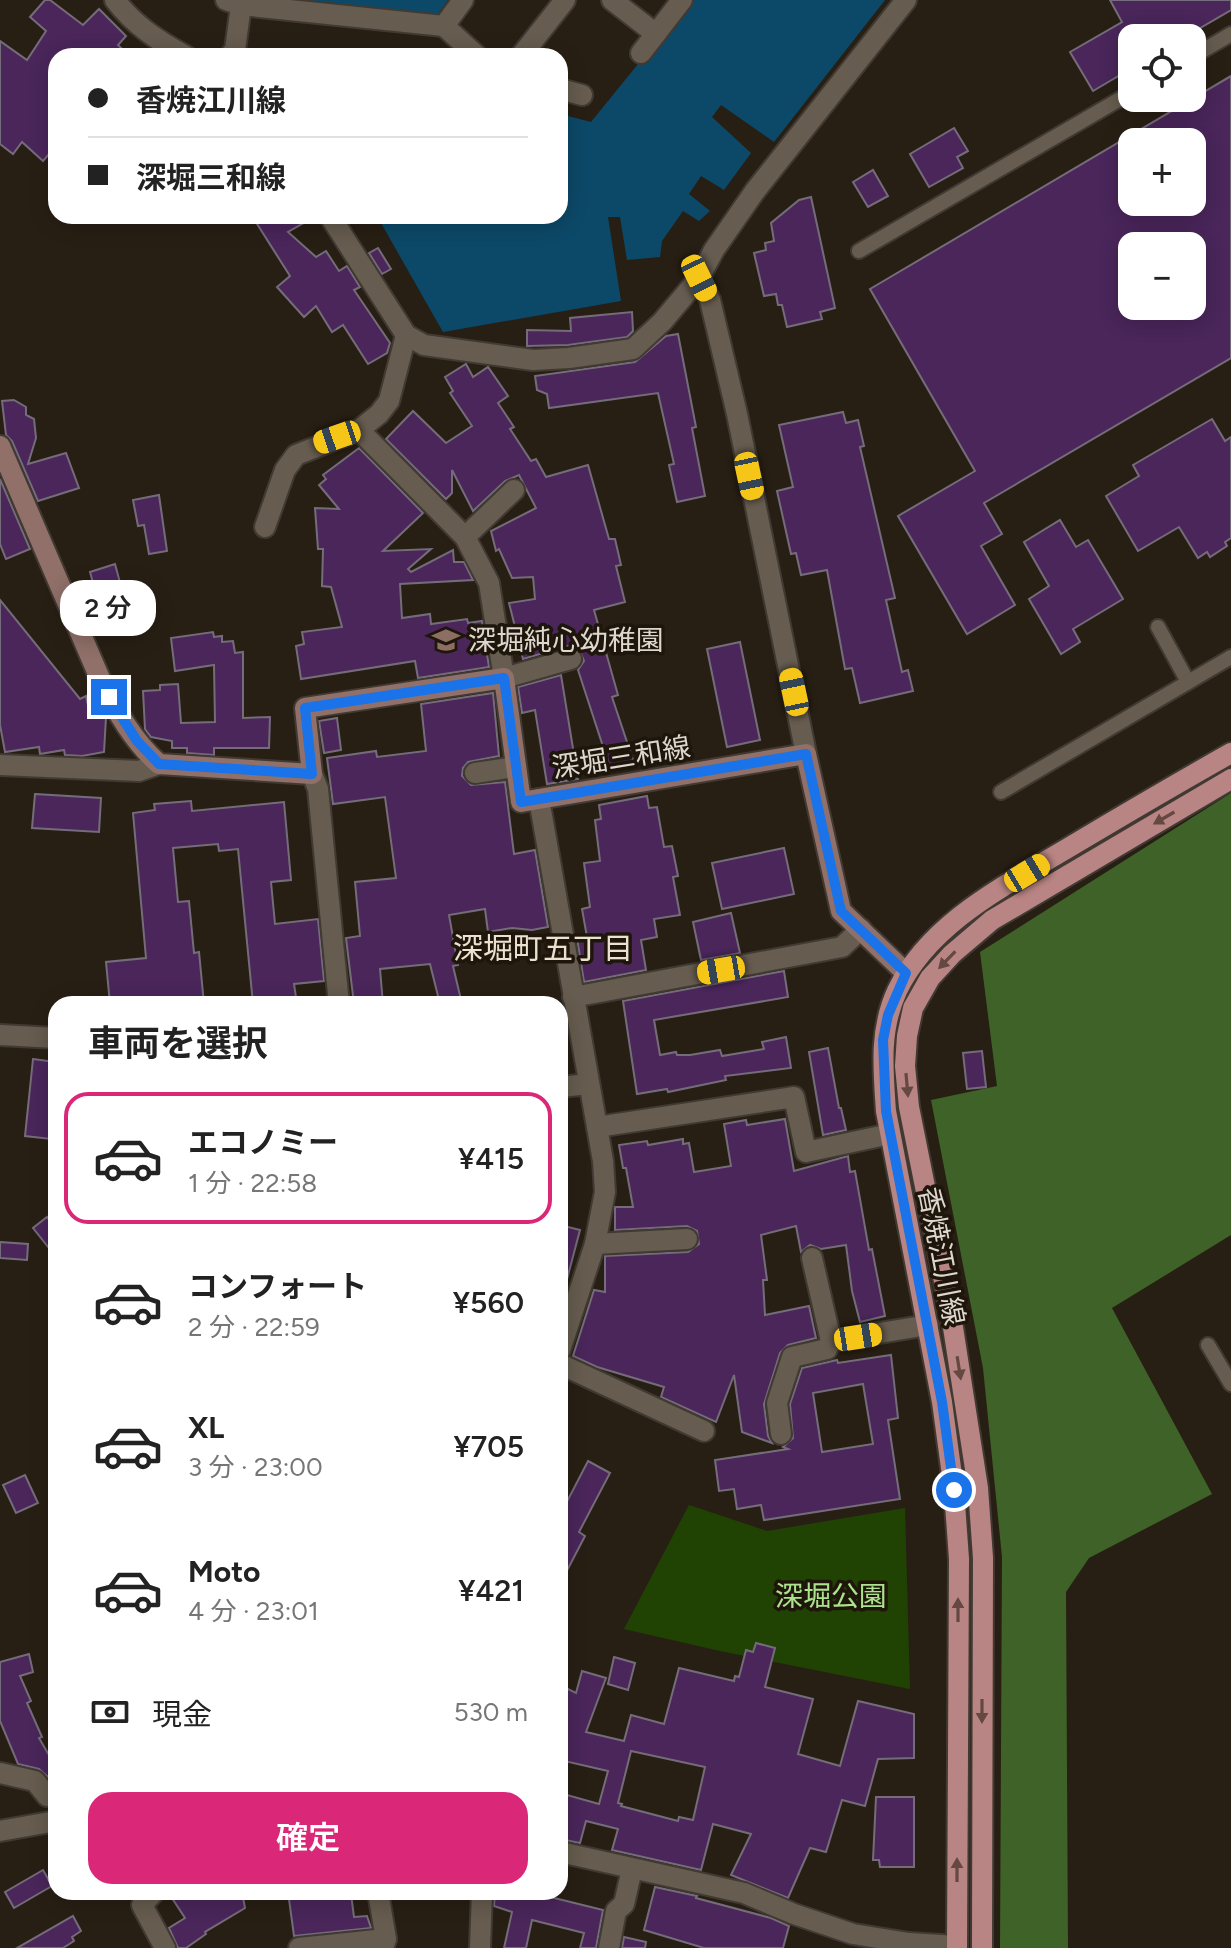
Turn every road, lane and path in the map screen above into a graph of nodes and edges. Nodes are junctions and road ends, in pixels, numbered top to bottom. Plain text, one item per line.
1 (115, 0) edge
2 (463, 0) edge
3 (565, 0) edge
4 (612, 0) edge
5 (682, 0) edge
6 (906, 0) edge
7 (234, 3) edge
8 (444, 26) junction
9 (656, 34) junction
10 (1231, 34) edge
11 (172, 48) edge
12 (235, 48) edge
13 (468, 48) edge
14 (527, 48) edge
15 (1206, 49) edge
16 (641, 53) dead end
17 (568, 91) edge
18 (582, 95) dead end
19 (1118, 100) edge
20 (335, 224) edge
21 (859, 251) dead end
22 (699, 278) junction
23 (406, 335) junction
24 (359, 430) junction
25 (0, 446) edge
26 (514, 490) dead end
27 (265, 527) dead end
28 (465, 537) junction
29 (1158, 627) dead end
30 (1231, 657) edge
31 (571, 659) dead end
32 (504, 678) junction
33 (1188, 682) junction
34 (1231, 753) edge
35 (800, 755) junction
36 (159, 764) junction
37 (0, 765) edge
38 (515, 767) junction
39 (475, 773) dead end
40 (312, 774) junction
41 (1231, 779) edge
42 (1001, 792) dead end
43 (539, 799) junction
44 (861, 929) junction
45 (906, 973) junction
46 (338, 996) edge
47 (573, 997) junction
48 (0, 1035) edge
49 (48, 1038) edge
50 (589, 1084) junction
51 (568, 1086) edge
52 (597, 1127) junction
53 (890, 1134) junction
54 (687, 1239) dead end
55 (595, 1244) junction
56 (812, 1258) dead end
57 (568, 1326) edge
58 (920, 1327) junction
59 (831, 1341) junction
60 (1208, 1345) dead end
61 (568, 1368) edge
62 (1231, 1384) edge
63 (704, 1431) dead end
64 (781, 1434) dead end
65 (0, 1773) edge
66 (48, 1795) edge
67 (48, 1822) edge
68 (0, 1831) edge
69 (568, 1854) edge
70 (632, 1869) junction
71 (147, 1900) edge
72 (379, 1900) edge
73 (482, 1900) edge
74 (384, 1944) edge
75 (909, 1946) edge
76 (957, 1947) edge
77 (165, 1948) edge
78 (299, 1948) edge
79 (480, 1948) edge
80 (609, 1948) edge
81 (982, 1948) edge

1 - 11 street
2 - 8 street
3 - 14 street
4 - 9 street
5 - 9 street
6 - 22 street
7 - 8 street
7 - 12 street
8 - 13 street
9 - 16 street
10 - 15 lane
17 - 18 street
19 - 21 lane
20 - 23 street
22 - 23 street
22 - 35 street
23 - 24 street
24 - 27 street
24 - 28 street
25 - 36 main road
26 - 28 street
28 - 32 street
29 - 33 lane
30 - 33 lane
31 - 32 street
32 - 38 main road, 深堀三和線
32 - 40 main road
33 - 42 lane
34 - 45 main road, 香焼江川線
35 - 43 main road, 深堀三和線
35 - 44 main road
36 - 37 street
36 - 40 main road
38 - 39 street
38 - 43 main road, 深堀三和線
40 - 46 street
41 -> 81 main road, 香焼江川線
43 - 47 street
44 - 45 main road
44 - 47 street
45 - 53 main road, 香焼江川線
47 - 50 street
48 - 49 street
50 - 51 street
50 - 52 street
52 - 53 street
52 - 55 street
53 - 58 main road, 香焼江川線
54 - 55 street
55 - 57 street
56 - 59 street
58 - 59 street
76 -> 58 main road, 香焼江川線
59 - 64 street
60 - 62 lane
61 - 63 street
65 - 66 street
67 - 68 street
69 - 70 street
70 - 75 street
70 - 80 street
71 - 77 street
72 - 74 street
73 - 79 street
74 - 78 street
75 - 76 street

